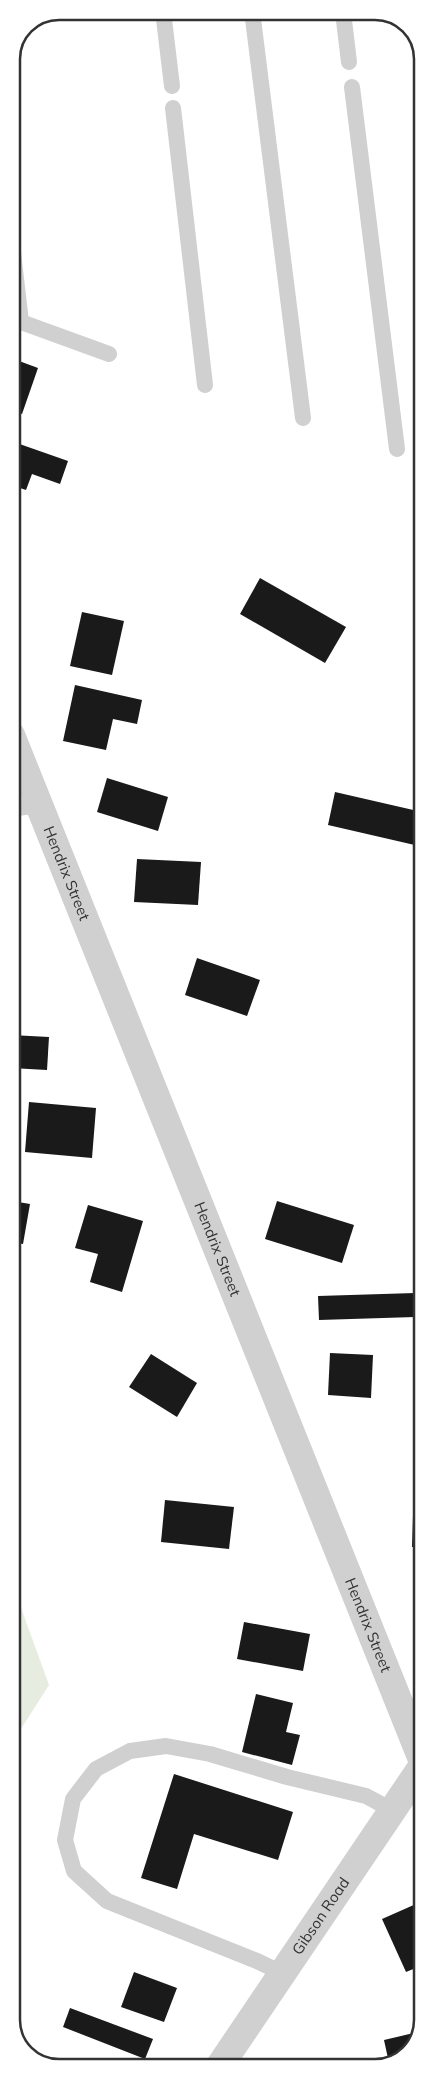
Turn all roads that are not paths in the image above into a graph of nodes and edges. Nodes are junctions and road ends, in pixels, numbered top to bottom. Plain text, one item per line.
1 (164, 20) edge
2 (253, 20) edge
3 (344, 20) edge
4 (349, 62) dead end
5 (172, 86) dead end
6 (352, 87) dead end
7 (174, 108) dead end
8 (20, 313) edge
9 (109, 354) dead end
10 (205, 385) dead end
11 (303, 418) dead end
12 (397, 448) dead end
13 (20, 758) edge
14 (38, 805) junction
15 (20, 808) edge
16 (414, 1742) edge
17 (414, 1777) edge
18 (392, 1810) junction
19 (282, 1974) junction
20 (224, 2059) edge

1 - 5 lane
2 - 11 lane
3 - 4 lane
6 - 12 lane
7 - 10 lane
8 - 9 lane
13 - 14 street, Hendrix Street
14 - 15 lane
14 - 16 street, Hendrix Street
17 - 18 street, Gibson Road
18 - 19 street, Gibson Road
18 - 19 lane
19 - 20 street, Gibson Road

